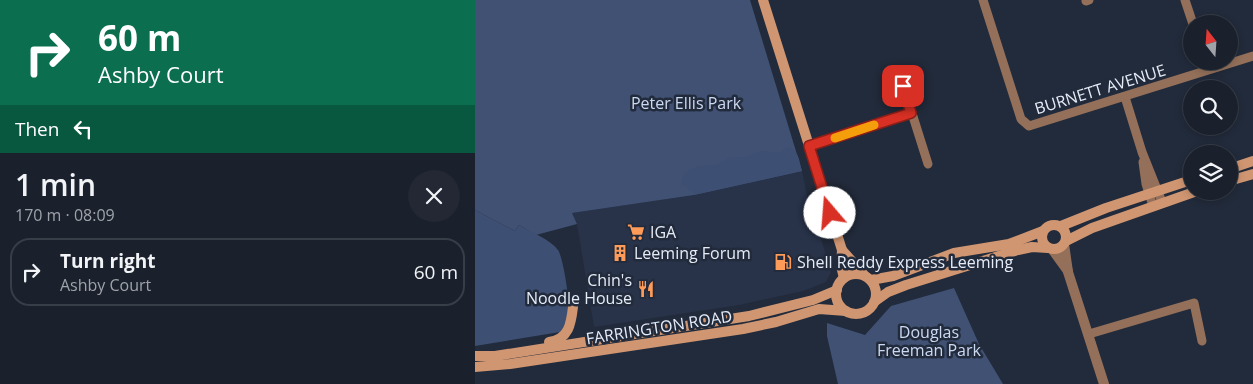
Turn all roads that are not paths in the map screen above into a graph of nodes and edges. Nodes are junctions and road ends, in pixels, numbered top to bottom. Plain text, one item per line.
1 (763, 0) edge
2 (983, 0) edge
3 (1185, 0) edge
4 (1190, 15) edge
5 (1253, 56) edge
6 (1238, 59) edge
7 (1196, 70) edge
8 (899, 72) dead end
9 (1125, 97) junction
10 (911, 113) junction
11 (809, 146) junction
12 (1253, 161) edge
13 (928, 164) dead end
14 (1238, 166) edge
15 (1253, 174) edge
16 (1238, 178) edge
17 (1183, 183) edge
18 (1154, 192) junction
19 (1183, 196) edge
20 (1157, 204) junction
21 (1061, 226) junction
22 (1043, 231) junction
23 (1065, 242) junction
24 (1050, 248) junction
25 (842, 250) junction
26 (1068, 272) junction
27 (844, 278) junction
28 (868, 278) junction
29 (837, 290) junction
30 (874, 302) junction
31 (573, 307) dead end
32 (846, 311) junction
33 (1089, 334) junction
34 (1202, 341) dead end
35 (475, 356) edge
36 (495, 356) junction
37 (475, 367) edge
38 (1104, 384) edge

1 - 11 main road
2 - 9 street, BURNETT AVENUE
3 - 4 street
5 - 6 street, BURNETT AVENUE
7 - 9 street, BURNETT AVENUE
8 - 10 street
9 - 18 street
10 - 11 street
10 - 13 street
11 - 25 main road
12 - 14 main road
15 - 16 main road
17 - 18 main road
18 - 20 street
18 - 21 main road
19 - 20 main road
20 - 23 main road
21 - 22 main road
21 - 23 main road
22 - 24 main road
22 - 28 main road
23 - 24 main road
23 - 26 street
24 - 26 street
24 - 30 main road
25 - 27 main road
25 - 28 main road
26 - 33 street
27 - 28 main road
27 - 29 main road
28 - 30 main road
29 - 32 main road
29 - 36 main road, FARRINGTON ROAD
30 - 32 main road
31 - 36 main road
32 - 37 main road, FARRINGTON ROAD
33 - 34 street
33 - 38 street
35 - 36 main road, FARRINGTON ROAD

